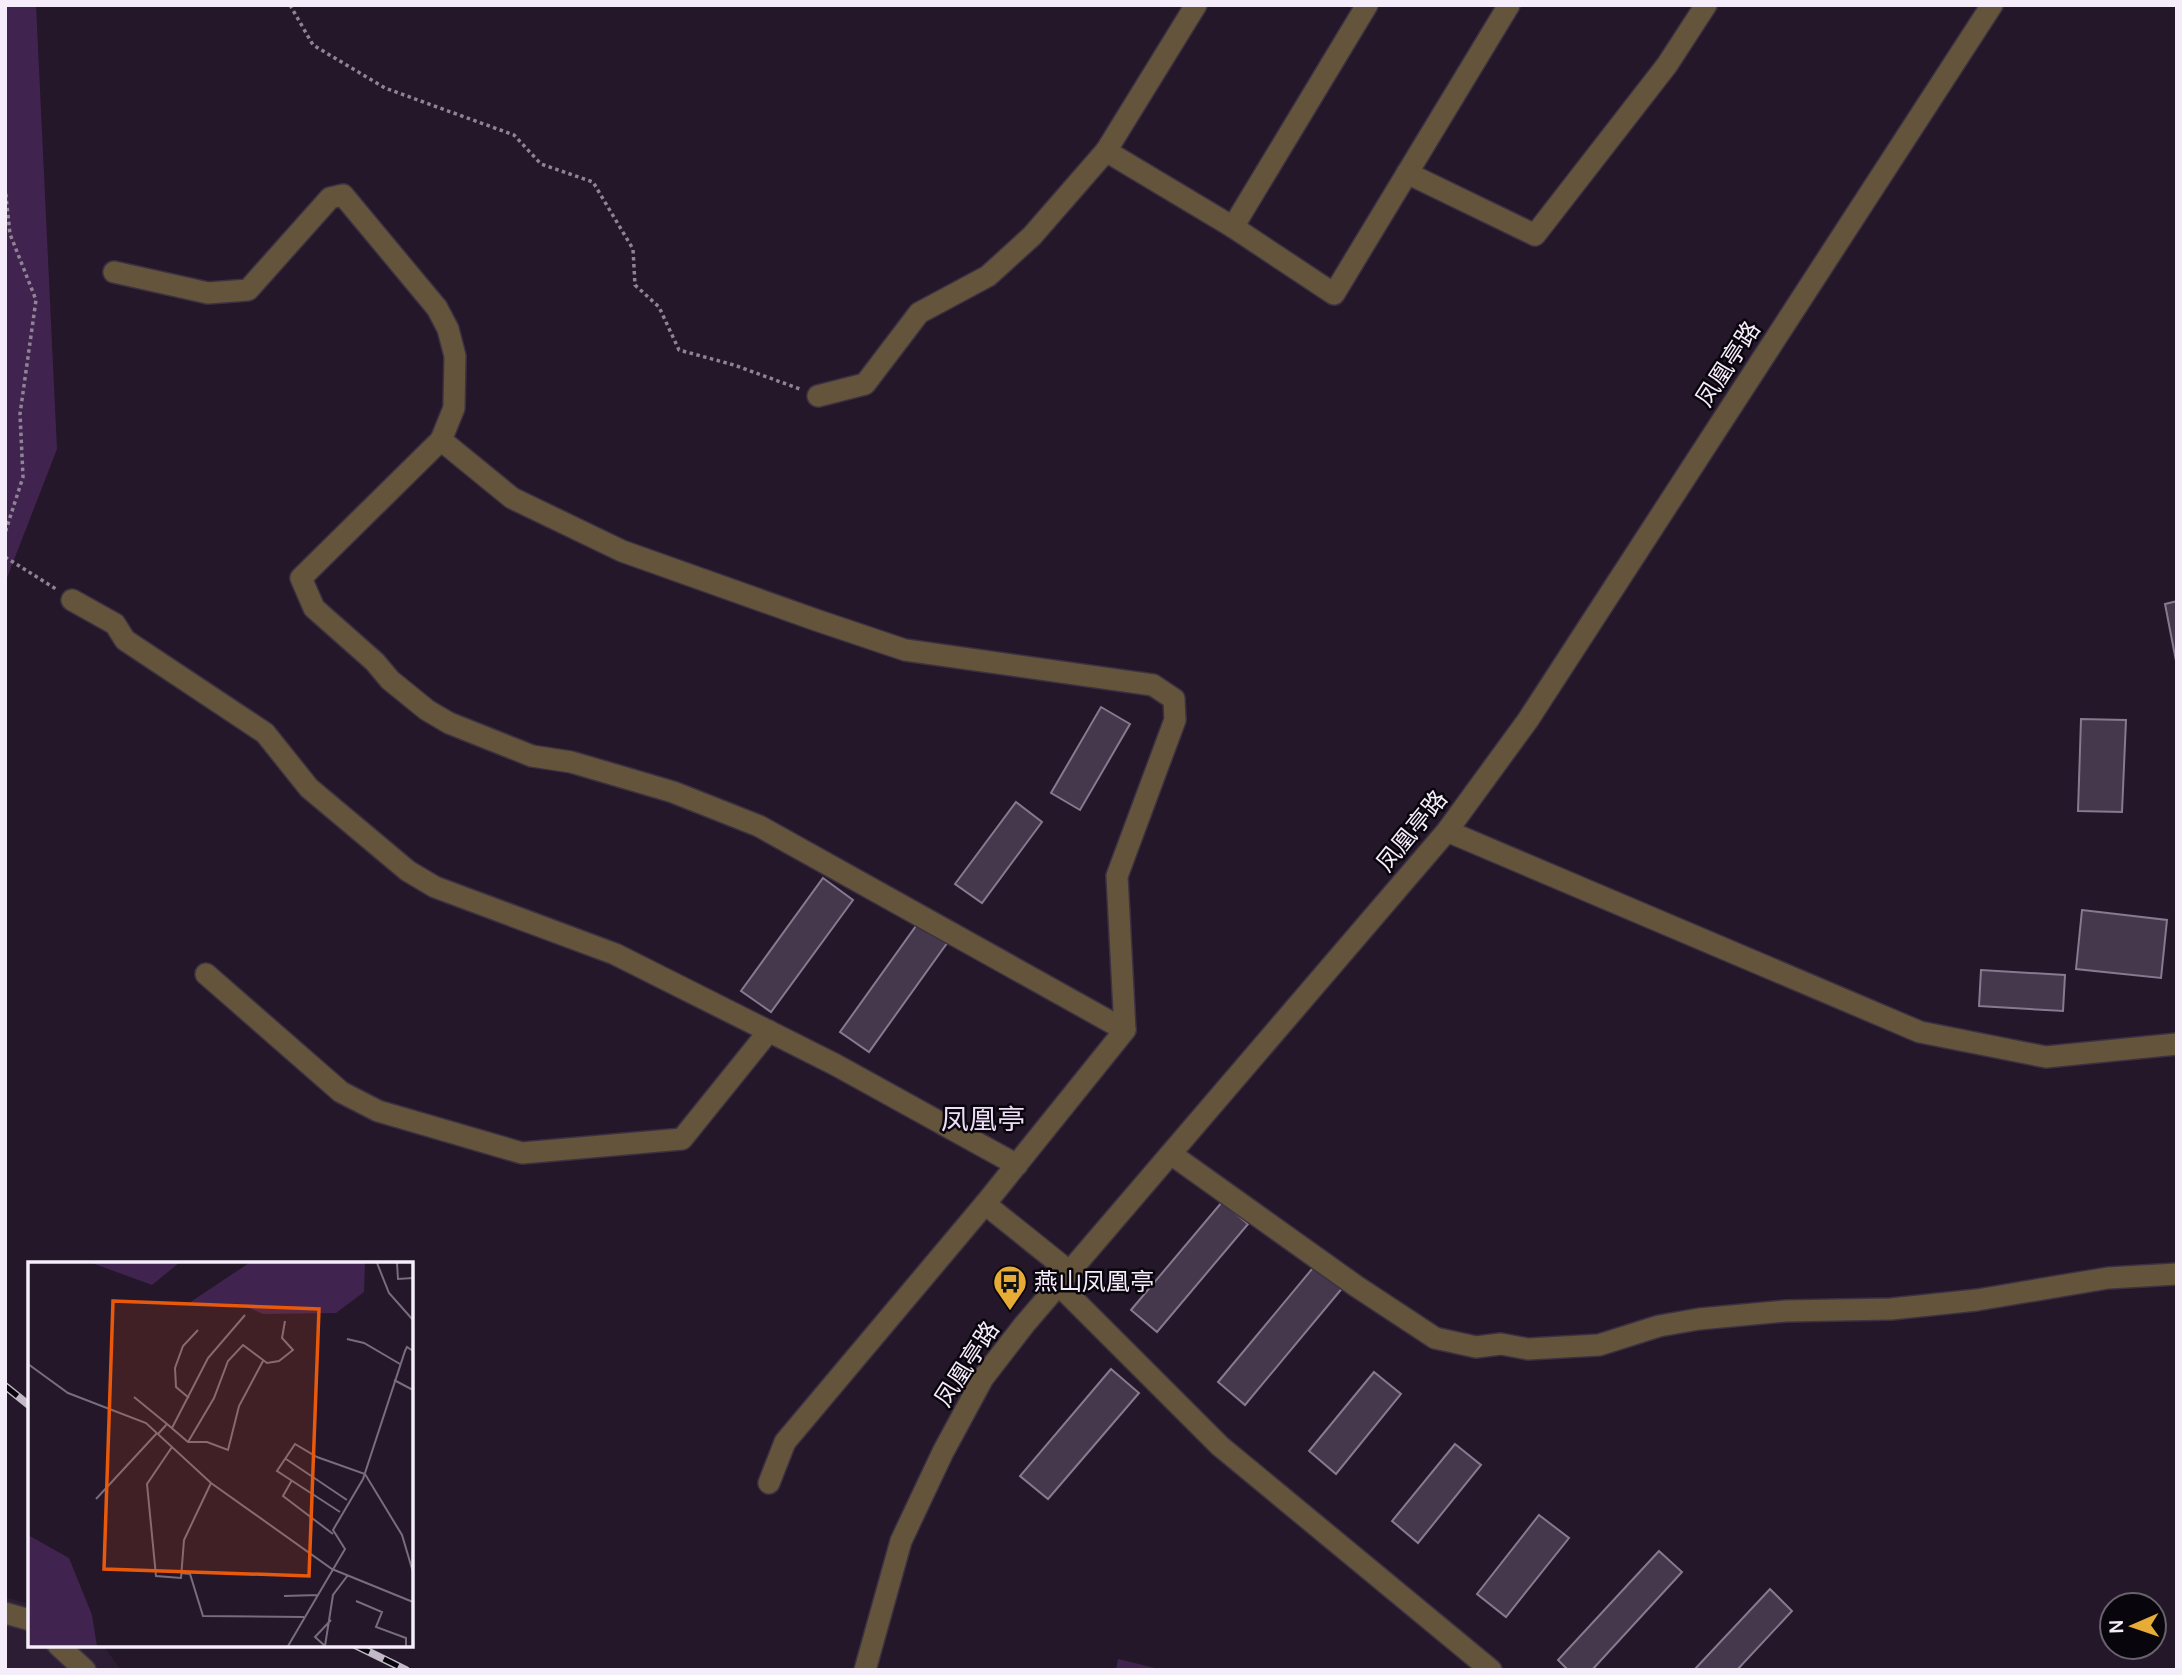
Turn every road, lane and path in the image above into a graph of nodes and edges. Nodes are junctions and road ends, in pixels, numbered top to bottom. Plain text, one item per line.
1 (290, 5) edge
2 (1196, 5) edge
3 (1367, 5) edge
4 (1509, 5) edge
5 (1706, 5) edge
6 (1992, 5) edge
7 (1106, 151) junction
8 (1407, 173) junction
9 (5, 187) edge
10 (1233, 226) junction
11 (114, 272) dead end
12 (818, 396) joint
13 (440, 440) junction
14 (5, 533) edge
15 (5, 557) edge
16 (72, 600) joint
17 (1447, 831) junction
18 (206, 974) dead end
19 (1125, 1030) junction
20 (769, 1031) junction
21 (2177, 1044) edge
22 (1171, 1154) junction
23 (1017, 1165) junction
24 (985, 1204) junction
25 (2177, 1274) edge
26 (1064, 1278) junction
27 (769, 1483) dead end
28 (5, 1613) edge
29 (28, 1619) edge
30 (60, 1647) edge
31 (85, 1670) edge
32 (865, 1670) edge
33 (1491, 1670) edge

1 - 12 path
2 - 7 street
3 - 10 street
4 - 8 street
5 - 8 street
6 - 17 street, 凤凰亭路
7 - 10 street
7 - 12 street
8 - 10 street
9 - 14 path
11 - 13 street
13 - 19 street
13 - 19 street
15 - 16 path
16 - 20 street
17 - 21 street
17 - 22 street, 凤凰亭路
18 - 20 street
19 - 23 street
20 - 23 street
22 - 25 street
22 - 26 street, 凤凰亭路
23 - 24 street
24 - 26 street
24 - 27 street
26 - 32 street, 凤凰亭路
26 - 33 street
28 - 29 street
30 - 31 street

